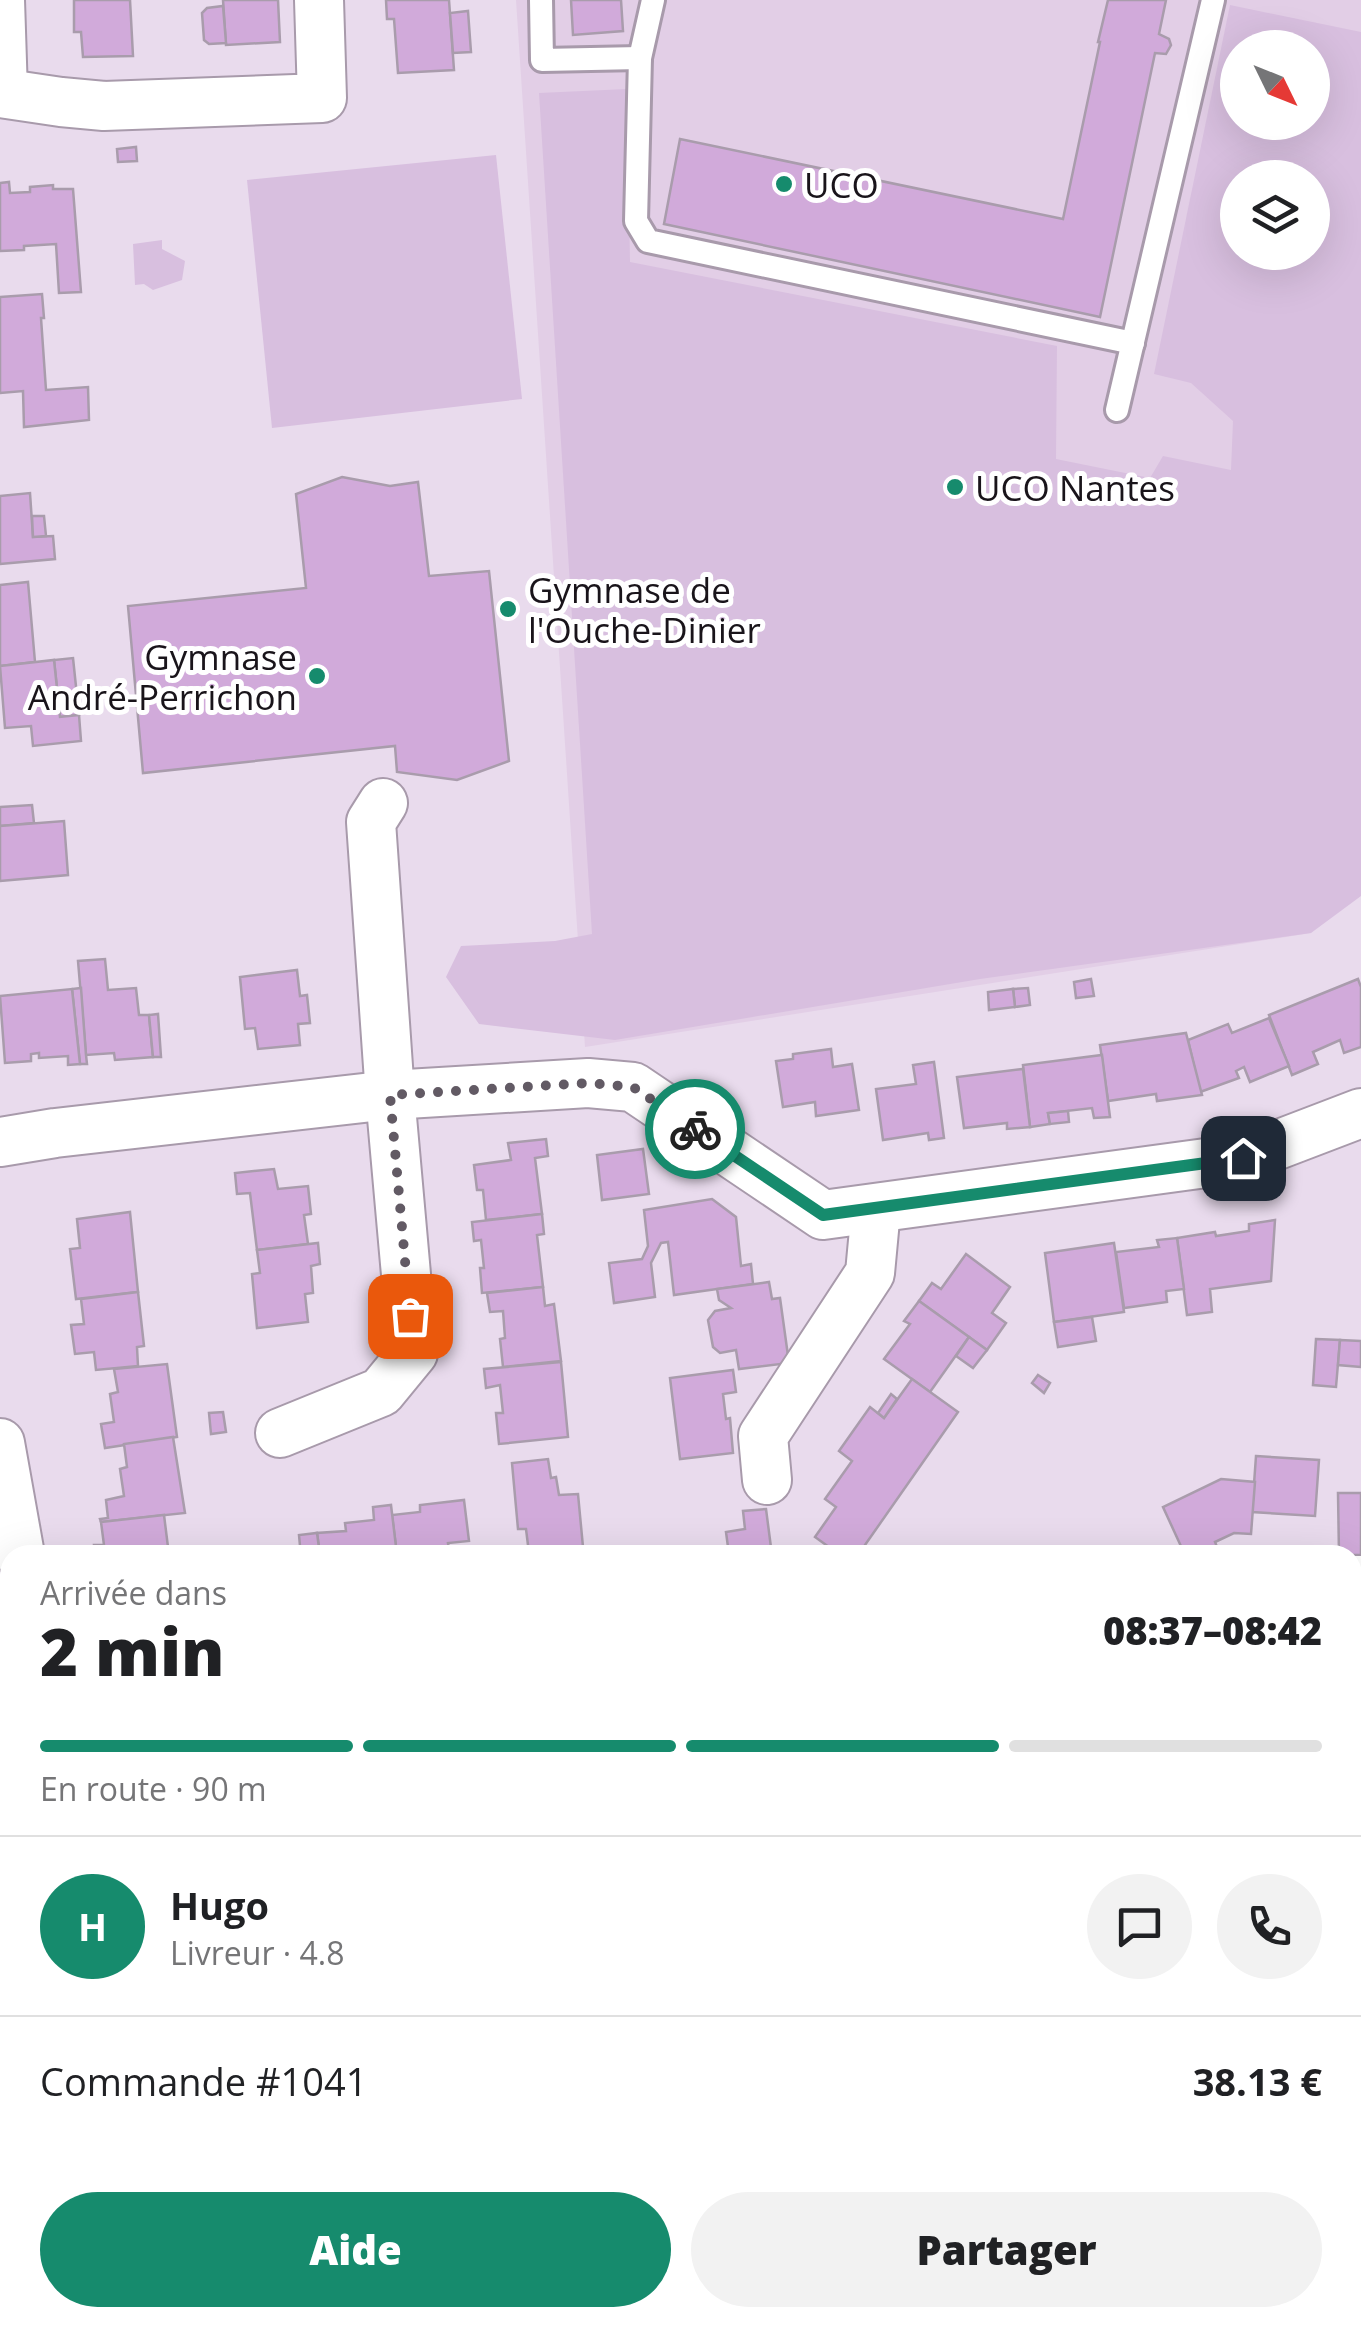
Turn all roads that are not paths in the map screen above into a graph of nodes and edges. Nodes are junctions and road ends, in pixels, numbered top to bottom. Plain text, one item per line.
1 (0, 0) edge
2 (319, 0) edge
3 (541, 0) edge
4 (653, 0) edge
5 (1213, 0) edge
6 (640, 58) junction
7 (1, 93) edge
8 (1133, 342) junction
9 (1117, 410) dead end
10 (382, 802) dead end
11 (390, 1095) junction
12 (1361, 1113) edge
13 (0, 1142) edge
14 (876, 1208) junction
15 (280, 1433) dead end
16 (0, 1442) edge
17 (767, 1480) dead end
18 (18, 1545) edge

1 - 7 street
2 - 7 street
3 - 6 lane
4 - 6 lane
5 - 8 lane
6 - 8 lane
8 - 9 lane
10 - 11 street
11 - 13 street
11 - 14 street
11 - 15 street
12 - 14 street
14 - 17 street
16 - 18 street

